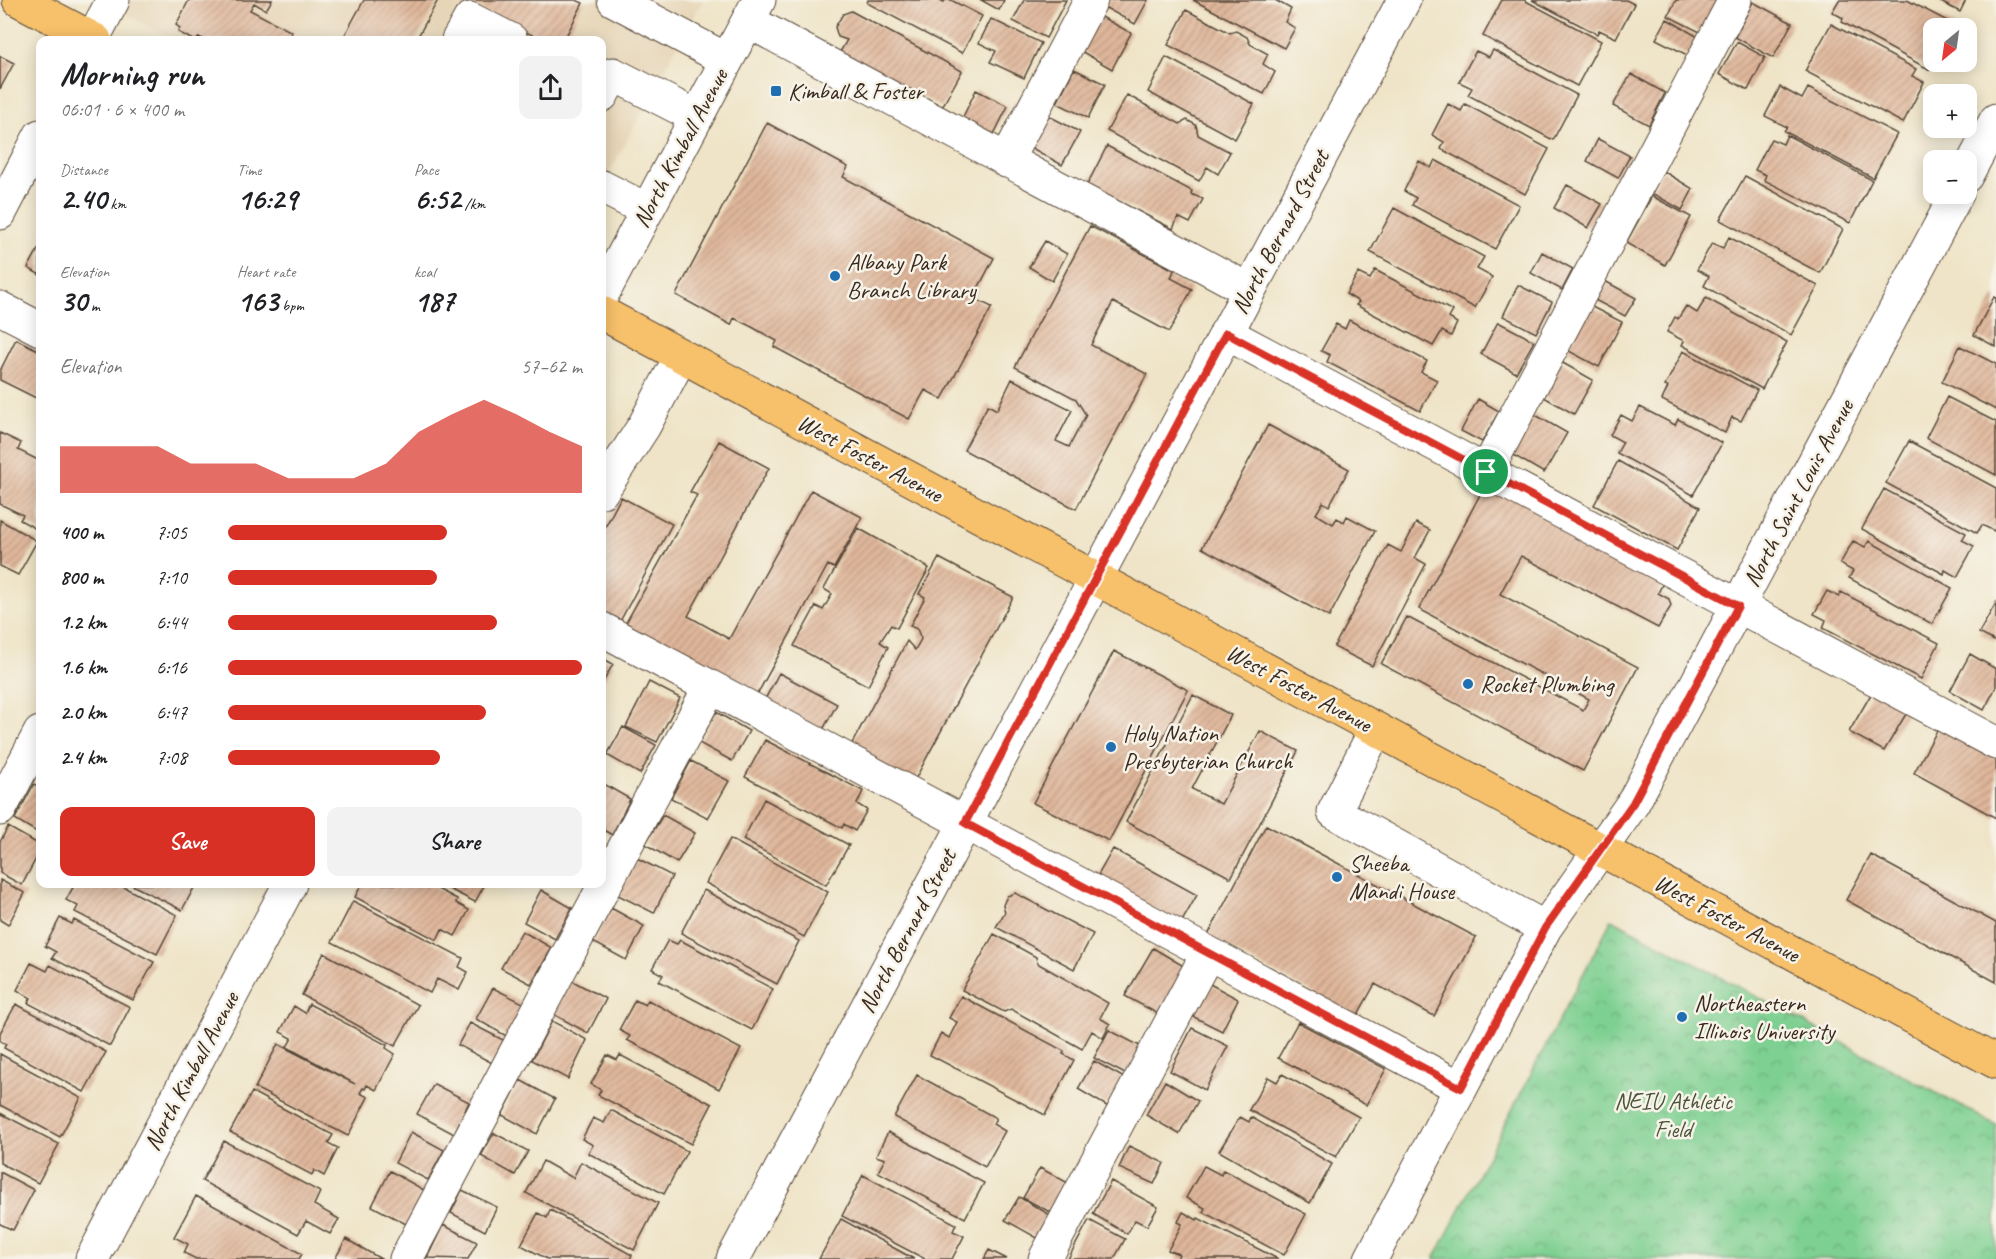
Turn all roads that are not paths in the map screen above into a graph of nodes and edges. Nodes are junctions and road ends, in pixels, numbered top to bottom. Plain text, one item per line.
1 (19, 0) edge
2 (113, 0) edge
3 (614, 0) edge
4 (1091, 0) edge
5 (1404, 0) edge
6 (1735, 0) edge
7 (754, 10) edge
8 (86, 36) edge
9 (95, 36) edge
10 (460, 36) edge
11 (503, 36) edge
12 (727, 60) junction
13 (606, 81) edge
14 (697, 117) junction
15 (1996, 120) edge
16 (36, 144) edge
17 (1977, 155) edge
18 (1006, 161) junction
19 (606, 189) edge
20 (1952, 204) edge
21 (647, 210) junction
22 (0, 213) edge
23 (606, 287) edge
24 (1249, 290) junction
25 (0, 308) edge
26 (606, 315) edge
27 (36, 327) edge
28 (1226, 333) junction
29 (681, 356) junction
30 (1486, 472) junction
31 (606, 484) edge
32 (1095, 579) junction
33 (1738, 606) junction
34 (606, 631) edge
35 (710, 687) junction
36 (1376, 729) junction
37 (1993, 733) edge
38 (36, 741) edge
39 (0, 809) edge
40 (965, 823) junction
41 (1600, 850) junction
42 (606, 883) edge
43 (288, 888) edge
44 (603, 888) edge
45 (1545, 928) junction
46 (1208, 953) junction
47 (1996, 1062) edge
48 (1461, 1088) junction
49 (92, 1259) edge
50 (406, 1259) edge
51 (733, 1259) edge
52 (1045, 1259) edge
53 (1371, 1259) edge

1 - 8 main road
2 - 9 street
3 - 12 street
4 - 18 street
5 - 24 street, North Bernard Street
6 - 30 street
7 - 12 street, North Kimball Avenue
7 - 18 street
10 - 11 street
12 - 14 street, North Kimball Avenue
13 - 14 street
14 - 21 street, North Kimball Avenue
15 - 17 street
16 - 22 street
18 - 24 street
19 - 21 street
20 - 33 street, North Saint Louis Avenue
21 - 23 street, North Kimball Avenue
24 - 28 street, North Bernard Street
25 - 27 street
26 - 29 main road, West Foster Avenue
28 - 30 street
28 - 32 street, North Bernard Street
29 - 31 street
29 - 32 main road, West Foster Avenue
30 - 33 street
32 - 36 main road, West Foster Avenue
32 - 40 street, North Bernard Street
33 - 37 street
33 - 41 street, North Saint Louis Avenue
34 - 35 street
35 - 40 street
35 - 42 street
36 - 41 main road, West Foster Avenue
36 - 45 street
38 - 39 street
40 - 46 street
40 - 51 street, North Bernard Street
41 - 45 street, North Saint Louis Avenue
41 - 47 main road, West Foster Avenue
43 - 49 street, North Kimball Avenue
44 - 50 street
45 - 48 street, North Saint Louis Avenue
46 - 48 street
46 - 52 street
48 - 53 street, North Saint Louis Avenue

